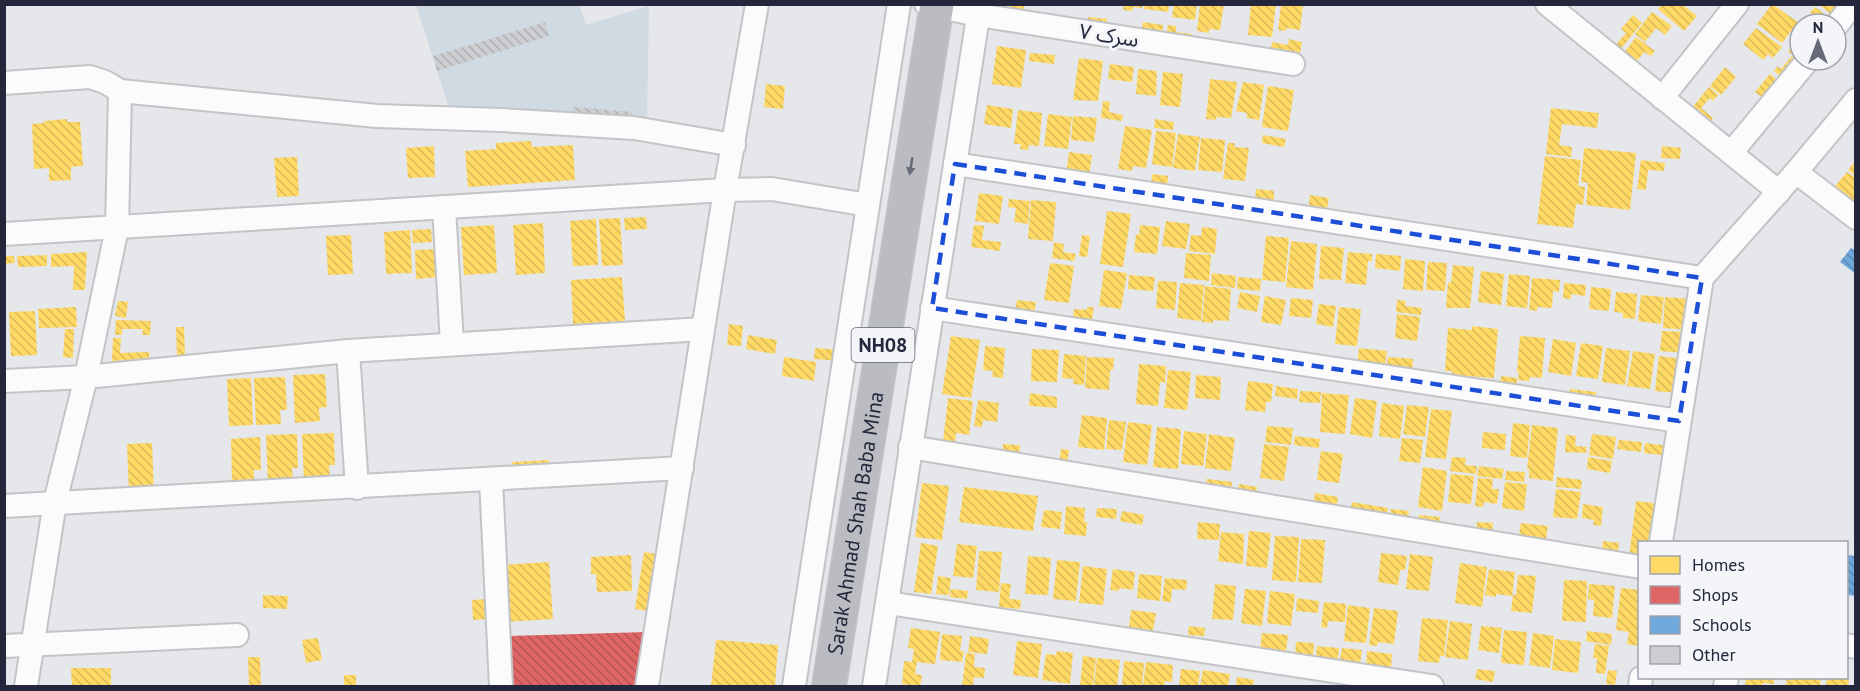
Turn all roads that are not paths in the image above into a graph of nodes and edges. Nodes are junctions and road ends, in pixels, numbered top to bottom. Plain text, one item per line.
1 (757, 4) edge
2 (899, 4) edge
3 (1737, 4) edge
4 (1552, 6) edge
5 (953, 7) edge
6 (1293, 64) dead end
7 (1798, 72) edge
8 (4, 83) edge
9 (120, 91) junction
10 (1662, 98) junction
11 (1856, 100) edge
12 (734, 145) junction
13 (1731, 153) junction
14 (955, 164) junction
15 (1797, 172) junction
16 (725, 190) junction
17 (1779, 192) junction
18 (868, 205) junction
19 (444, 207) junction
20 (1856, 218) edge
21 (117, 228) junction
22 (4, 234) edge
23 (1702, 278) junction
24 (932, 308) junction
25 (703, 329) junction
26 (452, 344) junction
27 (348, 351) junction
28 (86, 377) junction
29 (4, 381) edge
30 (1679, 421) junction
31 (910, 447) junction
32 (682, 468) junction
33 (491, 480) junction
34 (357, 488) junction
35 (55, 502) junction
36 (4, 506) edge
37 (1661, 541) edge
38 (1638, 567) edge
39 (888, 603) junction
40 (237, 635) dead end
41 (33, 644) junction
42 (4, 646) edge
43 (26, 687) edge
44 (501, 687) edge
45 (647, 687) edge
46 (794, 687) edge
47 (829, 687) edge
48 (849, 687) edge
49 (874, 687) edge
50 (1432, 687) edge

1 - 12 street
2 - 18 street
3 - 10 street
4 - 10 street
5 - 6 street, سرک ۷
5 - 14 street
5 -> 47 highway, Sarak Ahmad Shah Baba Mina / NH08
5 - 48 highway, NH08
7 - 13 street
8 - 9 street
9 - 12 street
9 - 21 street
10 - 13 street
11 - 15 street
12 - 16 street
13 - 17 street
14 - 23 street
14 - 24 street
15 - 17 street
15 - 20 street
16 - 18 street
16 - 19 street
16 - 25 street
17 - 23 street
18 - 46 street
19 - 21 street
19 - 26 street
21 - 22 street
21 - 28 street
23 - 30 street
24 - 30 street
24 - 31 street
25 - 26 street
25 - 32 street
26 - 27 street
27 - 28 street
27 - 34 street
28 - 29 street
28 - 35 street
30 - 37 street
31 - 38 street
31 - 39 street
32 - 33 street
32 - 45 street
33 - 34 street
33 - 44 street
34 - 35 street
35 - 36 street
35 - 41 street
39 - 49 street
39 - 50 street
40 - 41 street
41 - 42 street
41 - 43 street

